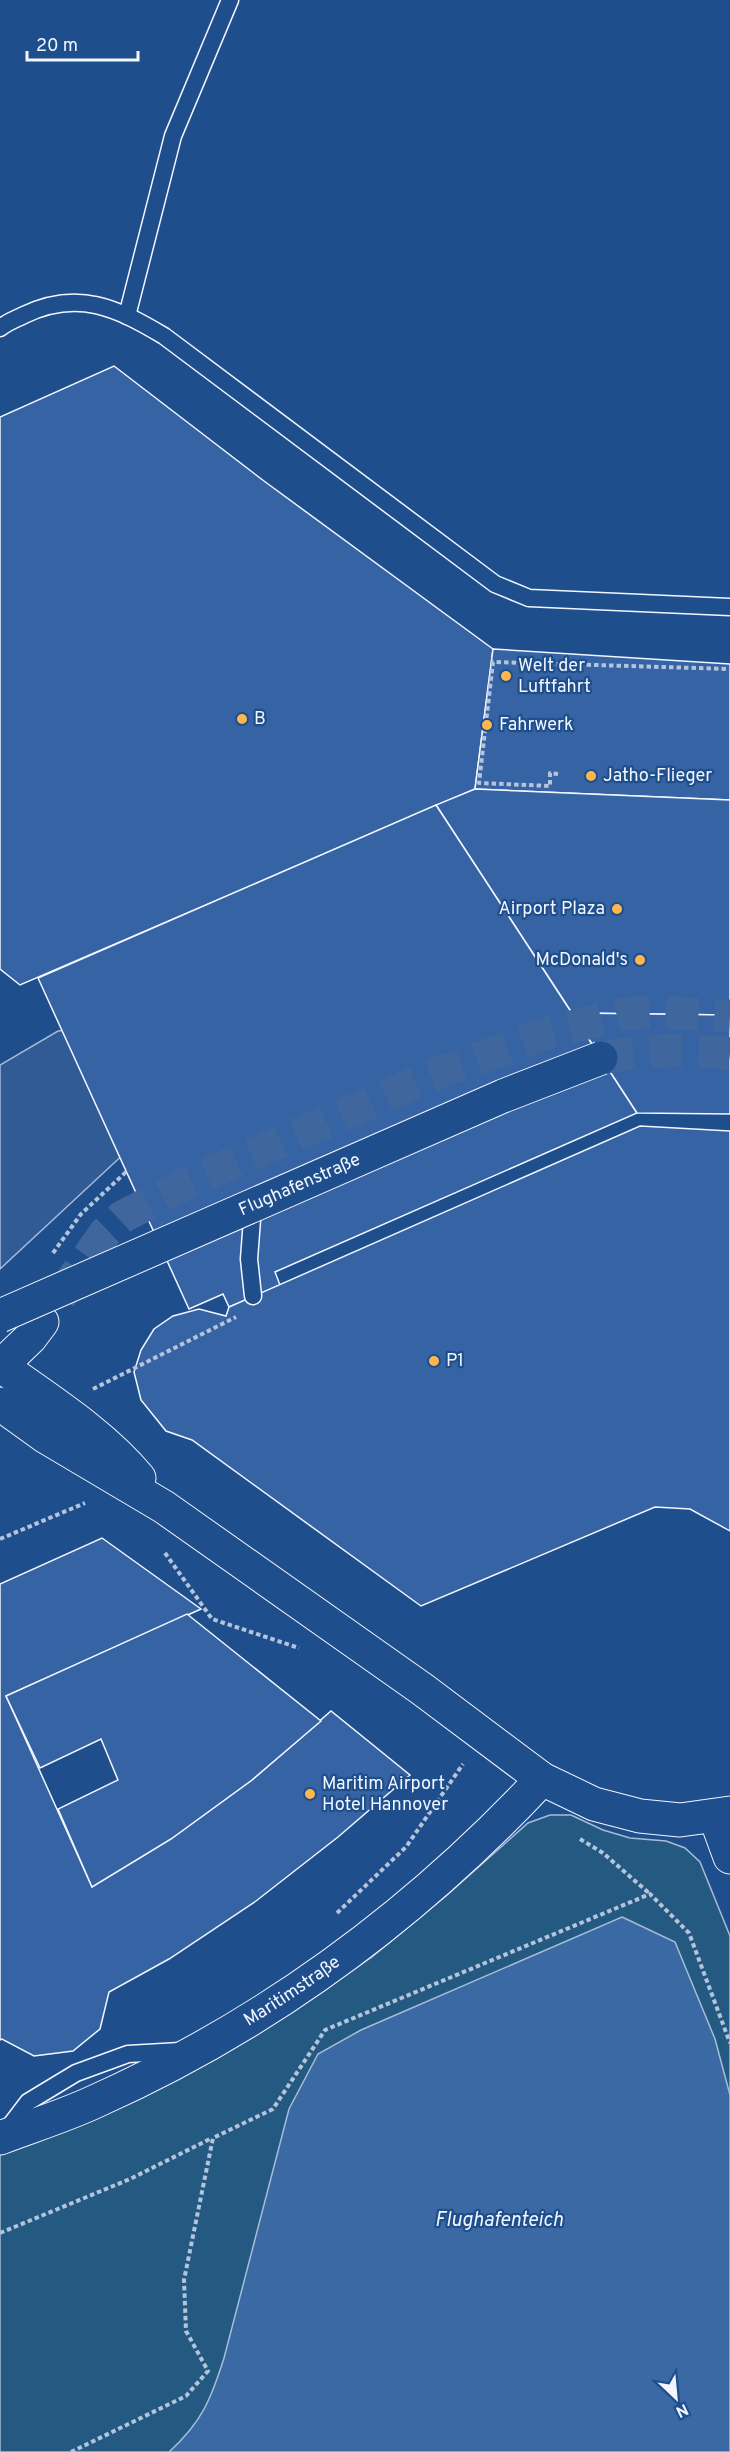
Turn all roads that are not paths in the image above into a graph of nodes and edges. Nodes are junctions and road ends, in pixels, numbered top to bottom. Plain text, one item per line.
1 (230, 0) edge
2 (127, 316) junction
3 (0, 328) edge
4 (730, 607) edge
5 (601, 1058) tunnel mouth
6 (253, 1206) junction
7 (253, 1296) dead end
8 (0, 1316) edge
9 (42, 1322) tunnel mouth
10 (0, 1366) edge
11 (0, 1404) edge
12 (164, 1507) junction
13 (542, 1779) junction
14 (723, 1815) edge
15 (730, 1857) edge
16 (0, 2138) edge

1 - 2 lane
2 - 3 lane
2 - 4 lane
5 - 6 street, Flughafenstraße, bridge
6 - 7 lane
6 - 8 street, Flughafenstraße, bridge
9 - 10 street
10 - 12 street
11 - 12 street
12 - 13 street
13 - 14 street
13 - 16 street, Maritimstraße
14 - 15 street

